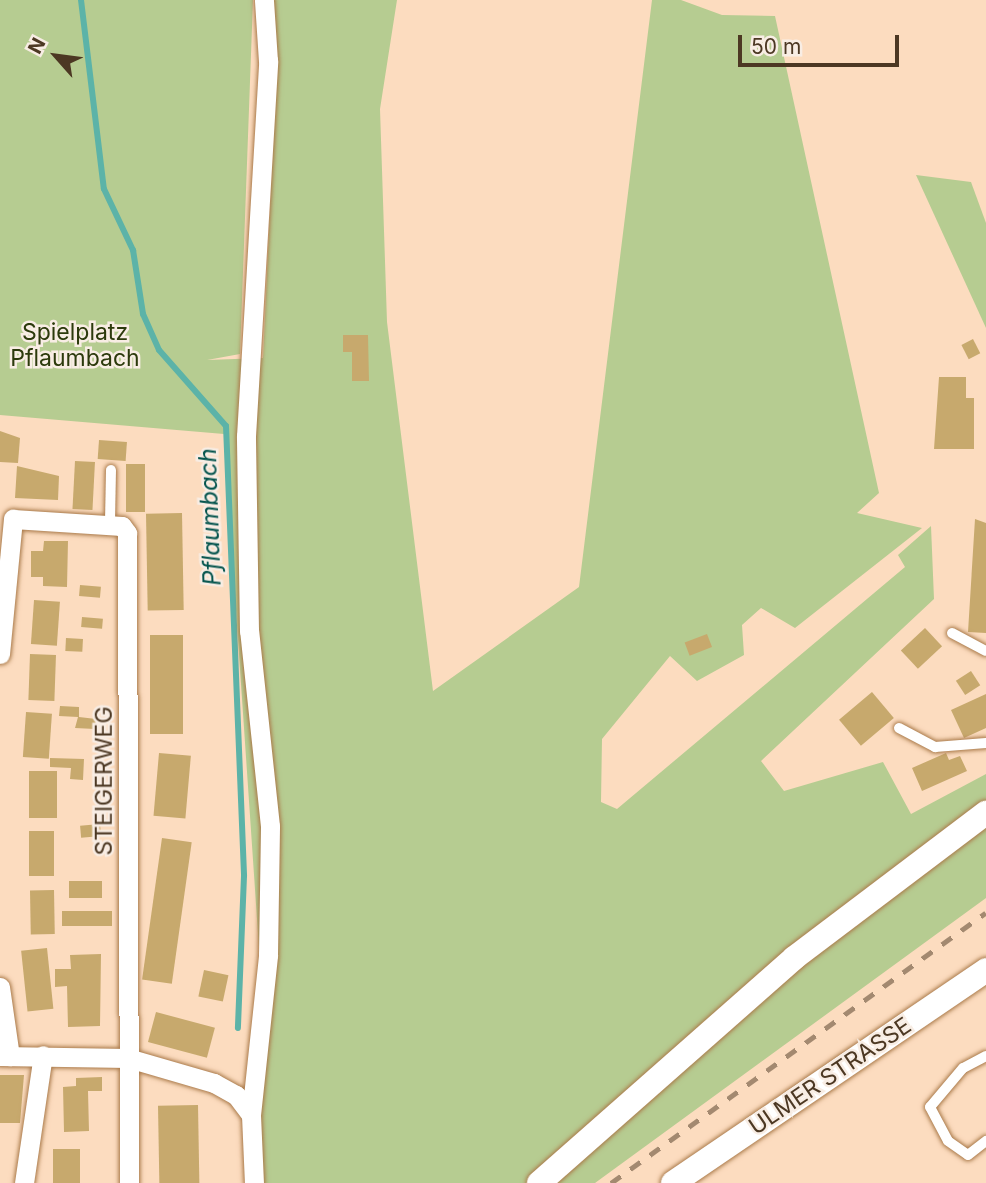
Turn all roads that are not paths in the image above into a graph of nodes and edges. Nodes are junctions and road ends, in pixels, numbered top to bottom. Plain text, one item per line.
1 (264, 0) edge
2 (111, 470) dead end
3 (7, 518) edge
4 (106, 521) junction
5 (951, 633) dead end
6 (986, 652) edge
7 (0, 654) edge
8 (899, 728) dead end
9 (986, 743) edge
10 (986, 813) edge
11 (986, 970) edge
12 (0, 988) edge
13 (43, 1055) junction
14 (5, 1056) edge
15 (986, 1056) edge
16 (128, 1058) junction
17 (251, 1115) junction
18 (986, 1141) edge
19 (680, 1181) edge
20 (24, 1183) edge
21 (129, 1183) edge
22 (254, 1183) edge
23 (539, 1183) edge

1 - 17 street
2 - 4 lane
3 - 4 street
3 - 7 street
4 - 16 street, STEIGERWEG
5 - 6 lane
8 - 9 lane
10 - 23 street
11 - 19 street, ULMER STRASSE
12 - 14 street
13 - 14 street
13 - 16 street
13 - 20 street
15 - 18 lane
16 - 17 street
16 - 21 street
17 - 22 street

